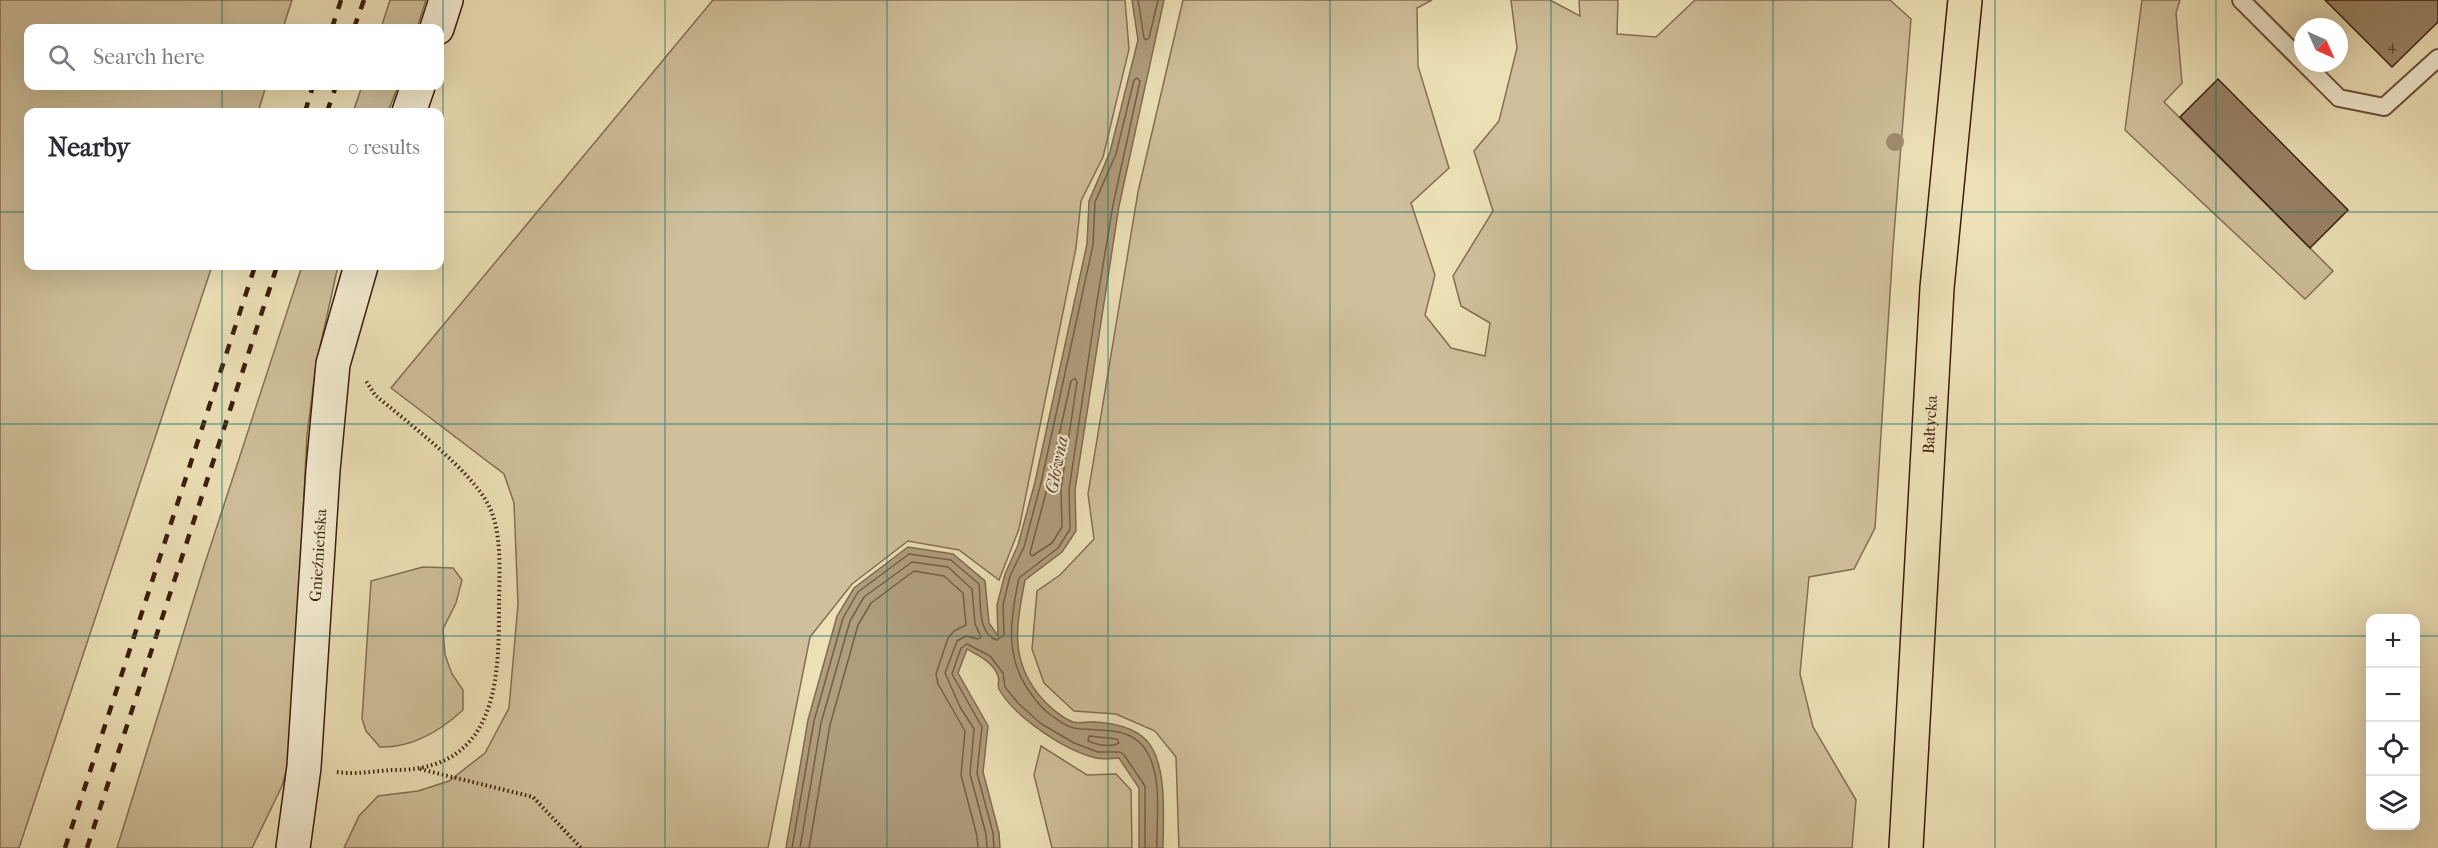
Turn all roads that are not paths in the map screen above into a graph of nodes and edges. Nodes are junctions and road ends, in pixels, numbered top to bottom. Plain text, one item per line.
1 (446, 0) edge
2 (1965, 0) edge
3 (2241, 0) edge
4 (437, 24) edge
5 (2294, 54) edge
6 (2438, 58) edge
7 (2312, 72) edge
8 (417, 90) edge
9 (410, 108) edge
10 (360, 270) edge
11 (292, 848) edge
12 (1906, 848) edge

1 - 4 street
2 - 12 main road, Bałtycka
3 - 5 lane
6 - 7 lane
8 - 9 street
10 - 11 street, Gnieźnieńska

